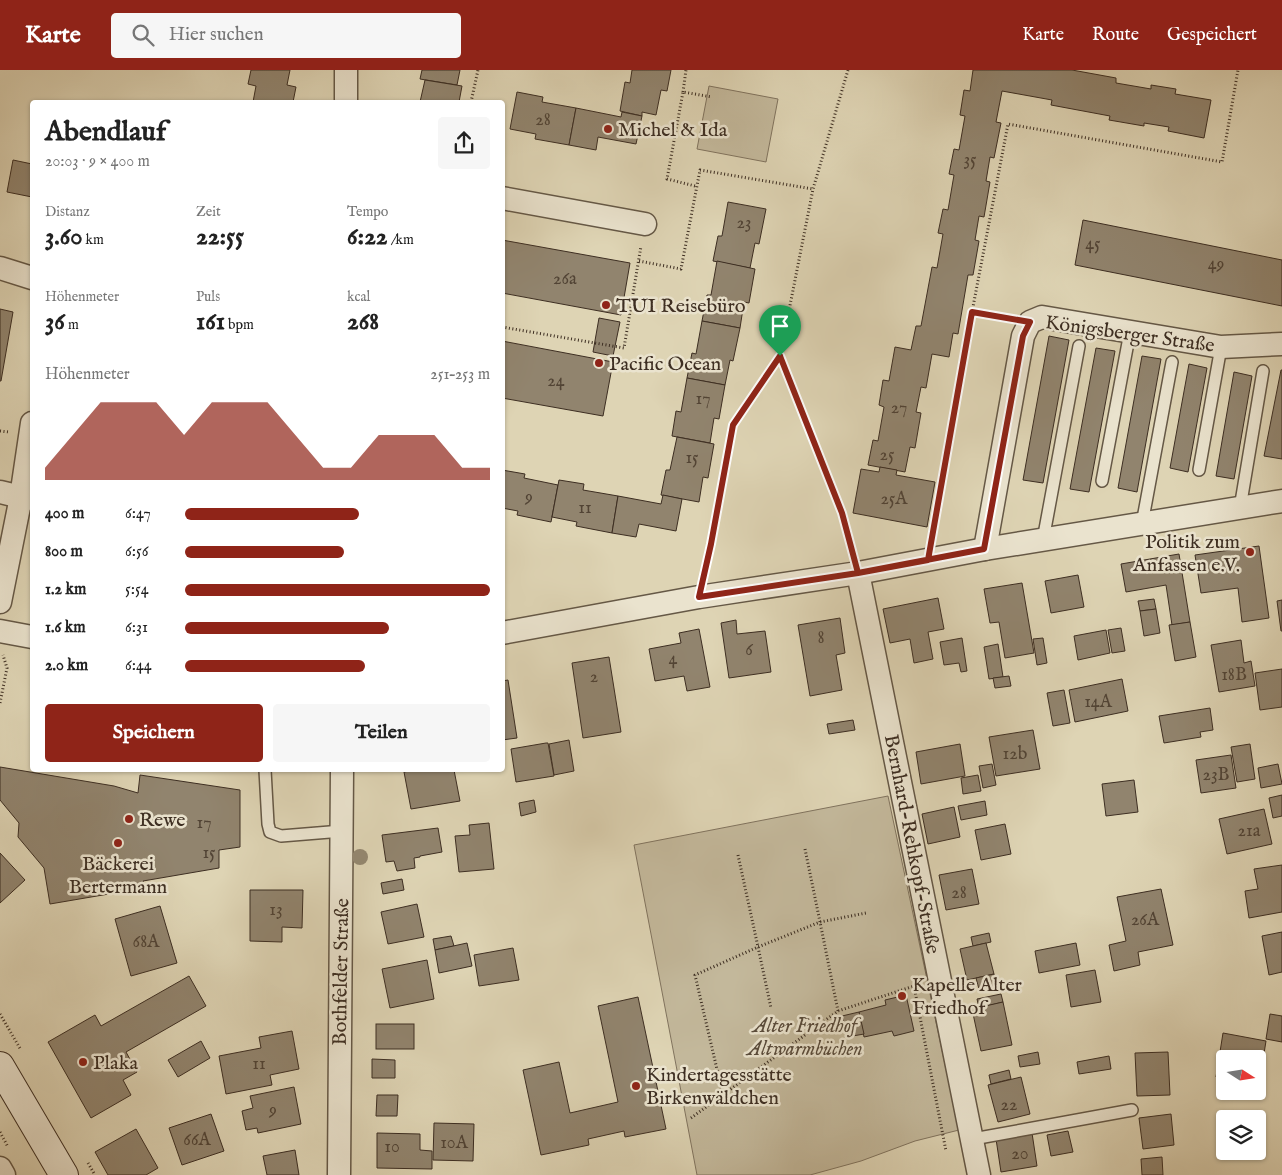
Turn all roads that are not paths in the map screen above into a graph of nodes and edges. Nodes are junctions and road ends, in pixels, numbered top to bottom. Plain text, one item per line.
1 (346, 70) edge
2 (346, 100) edge
3 (505, 199) edge
4 (645, 224) road end
5 (0, 268) edge
6 (30, 277) edge
7 (1130, 332) junction
8 (1282, 344) edge
9 (1079, 346) dead end
10 (1221, 347) junction
11 (1172, 362) dead end
12 (1263, 371) dead end
13 (30, 433) edge
14 (1199, 470) dead end
15 (1102, 481) dead end
16 (18, 496) edge
17 (1282, 501) edge
18 (1240, 508) junction
19 (1142, 524) junction
20 (1043, 540) junction
21 (984, 549) junction
22 (858, 573) junction
23 (0, 602) edge
24 (0, 631) edge
25 (505, 632) edge
26 (30, 637) edge
27 (265, 772) edge
28 (342, 772) edge
29 (342, 831) junction
30 (0, 1066) edge
31 (1132, 1110) dead end
32 (973, 1139) junction
33 (0, 1168) edge
34 (4, 1175) edge
35 (64, 1175) edge
36 (339, 1175) edge
37 (979, 1175) edge

1 - 2 street
3 - 4 street
5 - 6 street
7 - 10 street, Königsberger Straße
7 - 15 lane
7 - 21 street, Königsberger Straße
8 - 10 street, Königsberger Straße
9 - 20 lane
10 - 14 lane
11 - 19 lane
12 - 18 lane
13 - 16 street
16 - 23 street
17 - 18 street
18 - 19 street
19 - 20 street
20 - 21 street
21 - 22 street
22 - 25 street
22 - 32 street, Bernhard-Rehkopf-Straße
24 - 26 street
27 - 29 lane
28 - 29 street, Bothfelder Straße
29 - 36 street, Bothfelder Straße
30 - 35 main road
31 - 32 lane
32 - 37 street, Bernhard-Rehkopf-Straße
33 - 34 street

